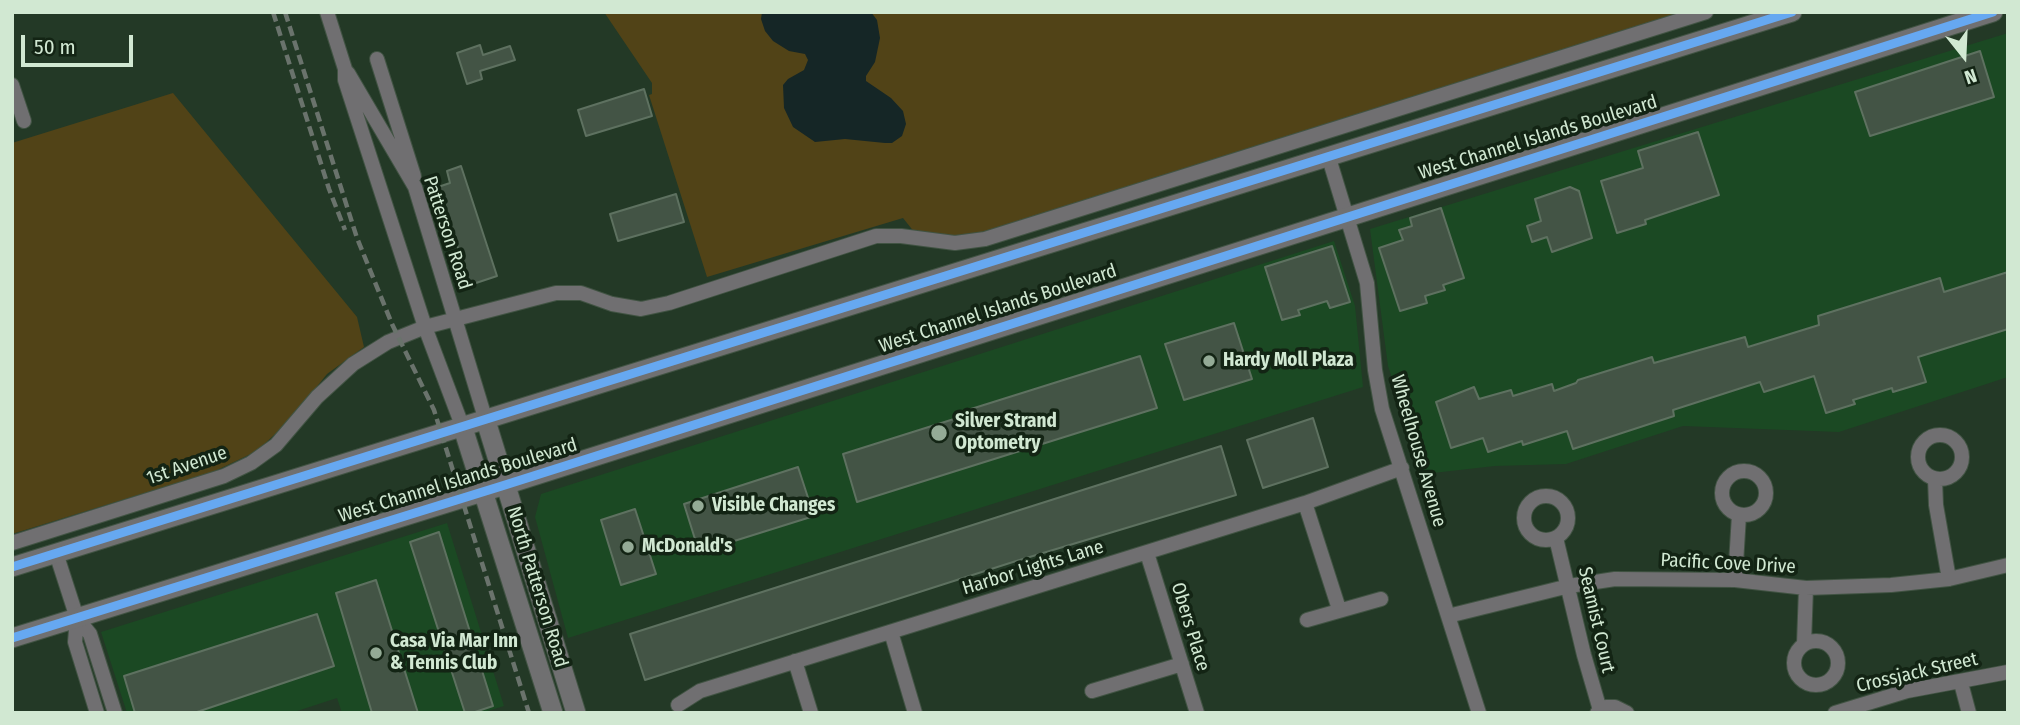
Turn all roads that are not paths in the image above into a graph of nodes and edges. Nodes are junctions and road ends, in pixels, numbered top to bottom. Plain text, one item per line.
1 (327, 12) edge
2 (1706, 12) edge
3 (1792, 12) edge
4 (1993, 12) edge
5 (377, 59) dead end
6 (345, 69) junction
7 (12, 85) edge
8 (24, 121) dead end
9 (1328, 155) junction
10 (415, 187) junction
11 (1348, 216) junction
12 (455, 319) junction
13 (425, 327) junction
14 (486, 421) junction
15 (463, 428) junction
16 (1402, 468) junction
17 (1936, 478) dead end
18 (505, 485) junction
19 (483, 492) junction
20 (1305, 503) junction
21 (1739, 515) dead end
22 (1556, 538) dead end
23 (12, 543) edge
24 (56, 553) junction
25 (1147, 553) junction
26 (2008, 565) edge
27 (12, 567) edge
28 (1949, 579) junction
29 (1735, 580) junction
30 (1569, 586) junction
31 (1807, 588) junction
32 (1381, 599) dead end
33 (1339, 609) junction
34 (1448, 616) junction
35 (77, 618) junction
36 (1307, 620) dead end
37 (891, 632) junction
38 (12, 638) edge
39 (1804, 645) dead end
40 (795, 661) junction
41 (1182, 664) junction
42 (2008, 672) edge
43 (1961, 683) junction
44 (1092, 691) dead end
45 (678, 705) dead end
46 (1599, 711) edge
47 (97, 713) edge
48 (115, 713) edge
49 (552, 713) edge
50 (576, 713) edge
51 (811, 713) edge
52 (915, 713) edge
53 (1197, 713) edge
54 (1479, 713) edge
55 (1627, 713) edge
56 (1835, 713) edge
57 (1969, 713) edge

1 - 6 street, Patterson Road
2 - 12 street, 1st Avenue
3 - 9 main road
4 - 11 main road, West Channel Islands Boulevard
5 - 10 street
6 - 10 street, Patterson Road
6 - 13 street, Patterson Road
7 - 8 street
9 - 11 street, Wheelhouse Avenue
9 - 14 main road
10 - 12 street, Patterson Road
11 - 16 street, Wheelhouse Avenue
11 - 18 main road, West Channel Islands Boulevard
12 - 13 street, 1st Avenue
12 - 14 street, Patterson Road
13 - 15 street, Patterson Road
13 - 23 street, 1st Avenue
14 - 15 main road
14 - 18 main road, North Patterson Road
15 - 19 main road, North Patterson Road
15 - 24 main road
16 - 20 street, Harbor Lights Lane
16 - 34 street, Wheelhouse Avenue
17 - 28 street
18 - 19 main road, West Channel Islands Boulevard
18 - 50 main road, North Patterson Road
19 - 35 main road, West Channel Islands Boulevard
19 - 49 main road, North Patterson Road
20 - 25 street, Harbor Lights Lane
20 - 33 street
21 - 29 street
22 - 30 street, Seamist Court
24 - 27 main road
24 - 35 street
25 - 37 street, Harbor Lights Lane
25 - 41 street, Obers Place
26 - 28 street, Pacific Cove Drive
28 - 31 street, Pacific Cove Drive
29 - 30 street, Pacific Cove Drive
29 - 31 street, Pacific Cove Drive
30 - 34 street, Pacific Cove Drive
30 - 46 street, Seamist Court
31 - 39 street
32 - 33 street
33 - 36 street
34 - 54 street, Wheelhouse Avenue
35 - 38 main road, West Channel Islands Boulevard
35 - 47 street
35 - 48 street
37 - 40 street, Harbor Lights Lane
37 - 52 street
40 - 45 street, Harbor Lights Lane
40 - 51 street
41 - 44 street
41 - 53 street, Obers Place
42 - 43 street, Crossjack Street
43 - 56 street, Crossjack Street
43 - 57 street
46 - 55 street, Seamist Court

